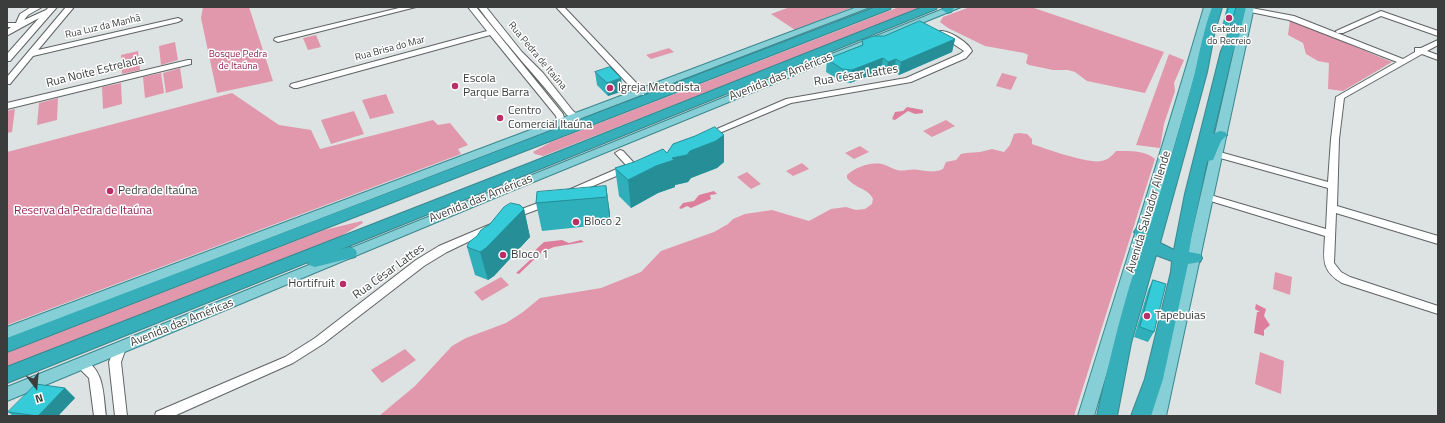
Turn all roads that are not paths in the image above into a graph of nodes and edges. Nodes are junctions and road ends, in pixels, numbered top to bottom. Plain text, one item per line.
1 (38, 7) edge
2 (66, 7) edge
3 (70, 7) edge
4 (412, 7) edge
5 (472, 7) edge
6 (482, 7) edge
7 (489, 7) edge
8 (560, 7) edge
9 (865, 7) edge
10 (886, 7) edge
11 (932, 7) edge
12 (1209, 7) edge
13 (1217, 7) edge
14 (951, 8) edge
15 (1247, 8) edge
16 (51, 9) edge
17 (834, 19) junction
18 (178, 20) dead end
19 (919, 20) junction
20 (19, 25) junction
21 (7, 31) edge
22 (1340, 31) dead end
23 (492, 32) junction
24 (1438, 34) edge
25 (278, 40) dead end
26 (871, 40) junction
27 (795, 42) junction
28 (1438, 42) edge
29 (20, 44) junction
30 (1202, 47) junction
31 (1417, 50) junction
32 (32, 54) junction
33 (817, 54) junction
34 (1231, 56) junction
35 (1438, 58) edge
36 (7, 59) edge
37 (1398, 60) junction
38 (188, 62) dead end
39 (732, 66) junction
40 (1201, 72) junction
41 (540, 75) junction
42 (7, 77) edge
43 (529, 79) junction
44 (7, 82) edge
45 (546, 83) junction
46 (294, 86) dead end
47 (535, 86) junction
48 (644, 92) junction
49 (688, 105) junction
50 (7, 106) edge
51 (1180, 110) junction
52 (583, 115) junction
53 (561, 123) junction
54 (1220, 135) junction
55 (634, 138) junction
56 (698, 139) edge
57 (520, 148) junction
58 (620, 153) dead end
59 (1216, 154) junction
60 (501, 155) junction
61 (470, 158) junction
62 (580, 160) junction
63 (642, 162) edge
64 (536, 166) junction
65 (632, 166) junction
66 (517, 173) junction
67 (1333, 186) junction
68 (500, 191) junction
69 (1192, 194) junction
70 (367, 196) junction
71 (1207, 197) junction
72 (1332, 208) junction
73 (1331, 234) junction
74 (1147, 239) junction
75 (1438, 240) edge
76 (254, 249) junction
77 (349, 253) junction
78 (1188, 258) junction
79 (250, 278) junction
80 (1438, 310) edge
81 (7, 333) edge
82 (7, 345) edge
83 (120, 348) junction
84 (81, 364) junction
85 (7, 375) edge
86 (7, 394) edge
87 (100, 416) edge
88 (121, 416) edge
89 (161, 416) edge
90 (1086, 416) edge
91 (1107, 416) edge
92 (1141, 416) edge
93 (1158, 416) edge

1 - 20 street
2 - 42 street
3 - 32 street
4 - 25 street
5 - 23 street, Rua Pedra de Itaúna
6 - 41 street, Rua Pedra de Itaúna
7 - 45 street
8 - 48 street
9 - 17 main road
10 - 27 highway
11 - 33 highway, Avenida das Américas
12 - 30 main road, Avenida Salvador Allende
13 - 30 highway, Avenida Salvador Allende
14 - 19 main road, Avenida das Américas
15 - 34 highway
15 - 37 street
16 - 20 street
16 - 29 street
17 - 27 highway
17 - 48 main road
18 - 32 street, Rua Luz da Manhã
19 - 26 main road, Avenida das Américas
19 - 56 street, Rua César Lattes
20 - 21 street
21 - 29 street
22 - 24 street
23 - 43 street, Rua Pedra de Itaúna
23 - 46 street, Rua Brisa do Mar
24 - 31 street
26 - 33 highway
26 - 55 main road, Avenida das Américas
27 - 39 highway
28 - 31 street
29 - 36 street
30 - 34 highway
30 - 40 highway, Avenida Salvador Allende
30 - 51 main road, Avenida Salvador Allende
31 - 35 street
31 - 37 street
32 - 44 street
33 - 49 highway, Avenida das Américas
34 - 54 main road
34 - 69 highway
37 - 67 street
38 - 50 street, Rua Noite Estrelada
39 - 48 highway
39 - 57 highway
40 - 51 highway
40 - 74 highway, Avenida Salvador Allende
41 - 43 street
41 - 45 street, Rua Pedra de Itaúna
43 - 47 street, Rua Pedra de Itaúna
45 - 47 street
45 - 52 street, Rua Pedra de Itaúna
47 - 53 street, Rua Pedra de Itaúna
48 - 52 main road
49 - 55 highway
49 - 64 highway, Avenida das Américas
51 - 74 main road, Avenida Salvador Allende
52 - 53 main road
52 - 57 highway
53 - 61 main road
54 - 59 main road
54 - 69 highway
55 - 62 main road, Avenida das Américas
57 - 60 highway
57 - 64 highway
58 - 65 street
59 - 67 street
59 - 71 main road
60 - 61 highway
60 - 66 highway
60 - 76 highway
61 - 70 main road
62 - 64 highway
62 - 68 main road, Avenida das Américas
63 - 65 street, Rua César Lattes
64 - 66 highway, Avenida das Américas
65 - 89 street, Rua César Lattes
66 - 68 highway
66 - 79 highway, Avenida das Américas
67 - 72 street
68 - 77 main road, Avenida das Américas
69 - 78 highway
70 - 76 highway
70 - 81 main road
71 - 73 street
71 - 78 main road
72 - 73 street
72 - 75 street
73 - 80 street
74 - 78 highway
74 - 90 main road, Avenida Salvador Allende
74 - 91 highway, Avenida Salvador Allende
76 - 82 highway
77 - 79 highway
77 - 83 main road, Avenida das Américas
78 - 92 highway
78 - 93 main road
79 - 85 highway, Avenida das Américas
83 - 84 main road, Avenida das Américas
83 - 88 street
84 - 86 main road, Avenida das Américas
84 - 87 street

